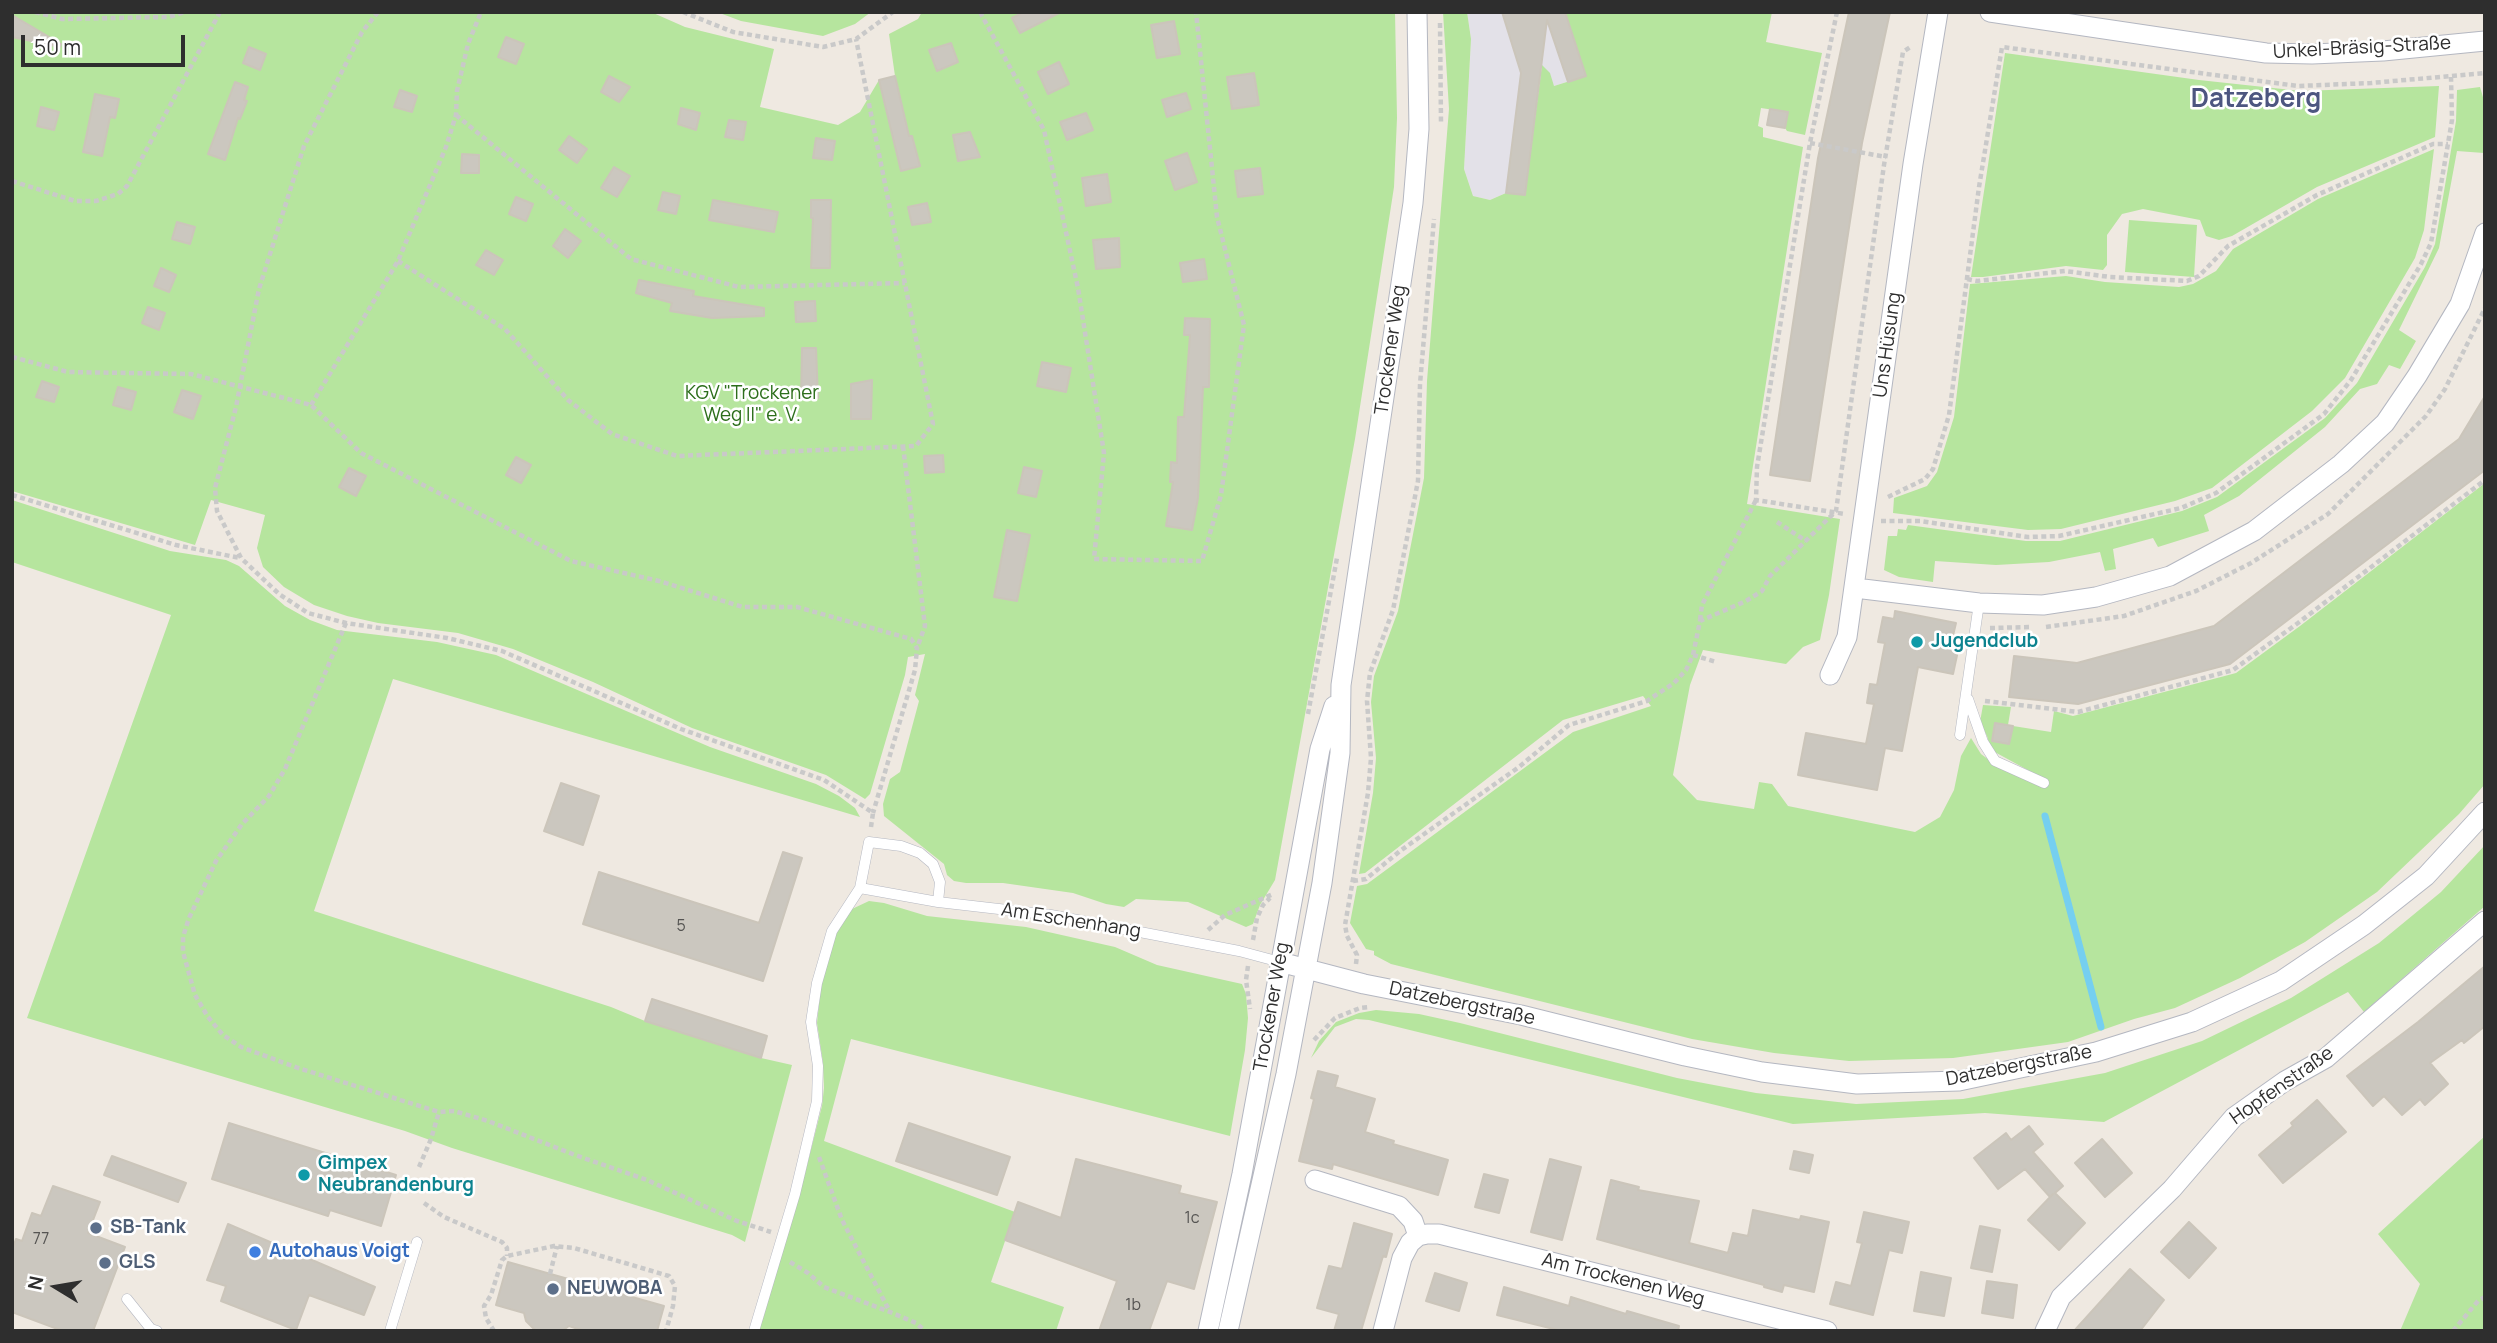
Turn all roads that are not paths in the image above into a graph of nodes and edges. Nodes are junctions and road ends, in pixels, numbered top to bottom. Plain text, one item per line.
1 (1417, 12) edge
2 (1938, 12) edge
3 (1990, 12) edge
4 (2484, 44) edge
5 (2485, 233) edge
6 (1855, 588) junction
7 (1979, 603) junction
8 (1830, 675) dead end
9 (1341, 685) junction
10 (1966, 696) junction
11 (1960, 735) dead end
12 (2044, 783) dead end
13 (2485, 812) edge
14 (860, 888) junction
15 (938, 902) junction
16 (2485, 921) edge
17 (1280, 962) junction
18 (1306, 968) junction
19 (1315, 1180) dead end
20 (1418, 1236) junction
21 (418, 1242) dead end
22 (127, 1299) dead end
23 (152, 1330) edge
24 (390, 1331) edge
25 (754, 1331) edge
26 (1208, 1331) edge
27 (1228, 1331) edge
28 (1383, 1331) edge
29 (1827, 1331) edge
30 (2045, 1331) edge

1 - 9 street, Trockener Weg
2 - 6 street, Uns Hüsung
3 - 4 street, Unkel-Bräsig-Straße
5 - 7 street
6 - 7 street
6 - 8 street, Uns Hüsung
7 - 10 lane
9 - 17 street, Trockener Weg
9 - 18 street, Trockener Weg
10 - 11 lane
10 - 12 lane
13 - 18 street, Datzebergstraße
14 - 15 lane, Am Eschenhang
14 - 15 lane
14 - 25 lane
15 - 17 lane, Am Eschenhang
16 - 30 street, Hopfenstraße
17 - 18 street, Datzebergstraße
17 - 26 street, Trockener Weg
18 - 27 street, Trockener Weg
19 - 20 street
20 - 28 street
20 - 29 street, Am Trockenen Weg
21 - 24 lane
22 - 23 lane

